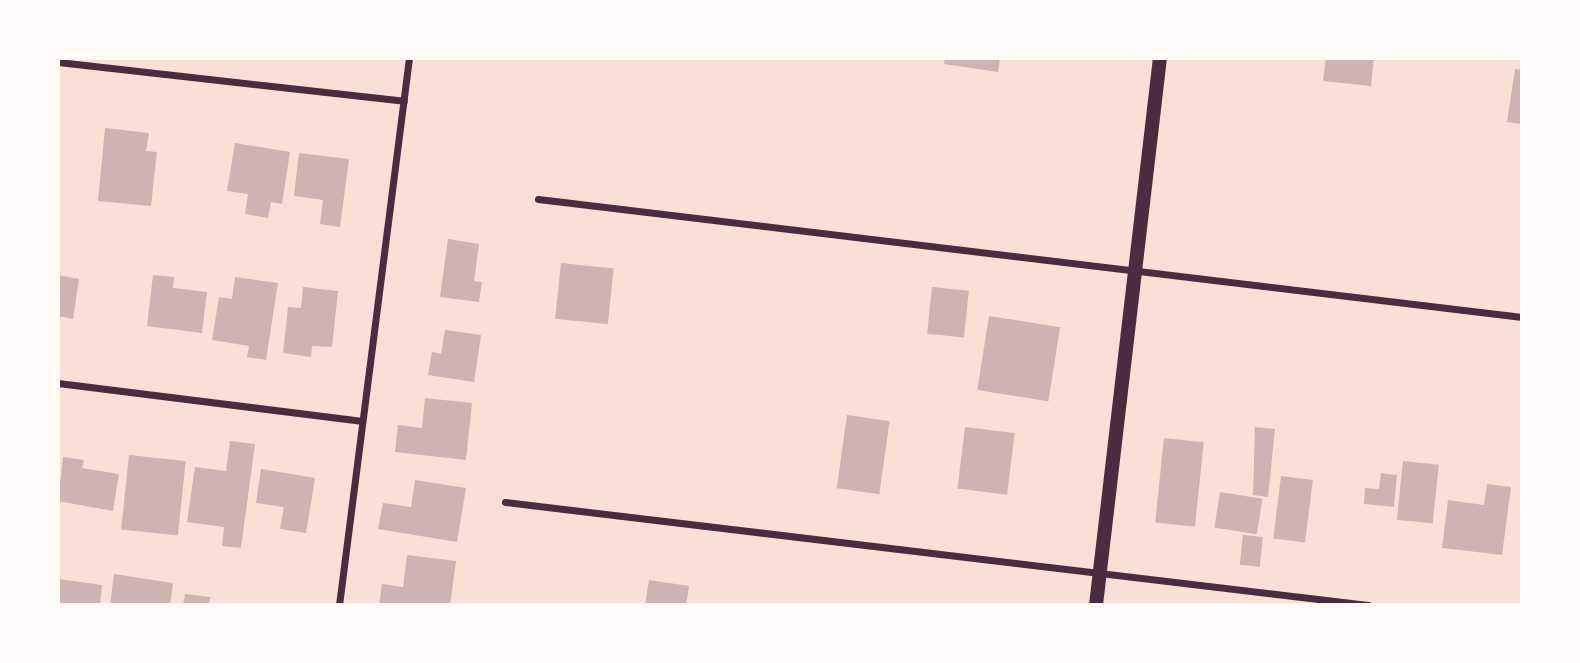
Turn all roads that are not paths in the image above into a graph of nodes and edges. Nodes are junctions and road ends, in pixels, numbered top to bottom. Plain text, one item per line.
1 (409, 58) edge
2 (1160, 58) edge
3 (58, 62) edge
4 (404, 101) junction
5 (538, 200) dead end
6 (1133, 271) junction
7 (1522, 317) edge
8 (58, 383) edge
9 (361, 421) junction
10 (505, 502) dead end
11 (1100, 573) junction
12 (339, 605) edge
13 (1096, 605) edge
14 (1368, 605) edge

1 - 4 street
2 - 6 main road
3 - 4 street
4 - 9 street
5 - 6 street
6 - 7 street
6 - 11 main road
8 - 9 street
9 - 12 street
10 - 11 street
11 - 13 main road
11 - 14 street

